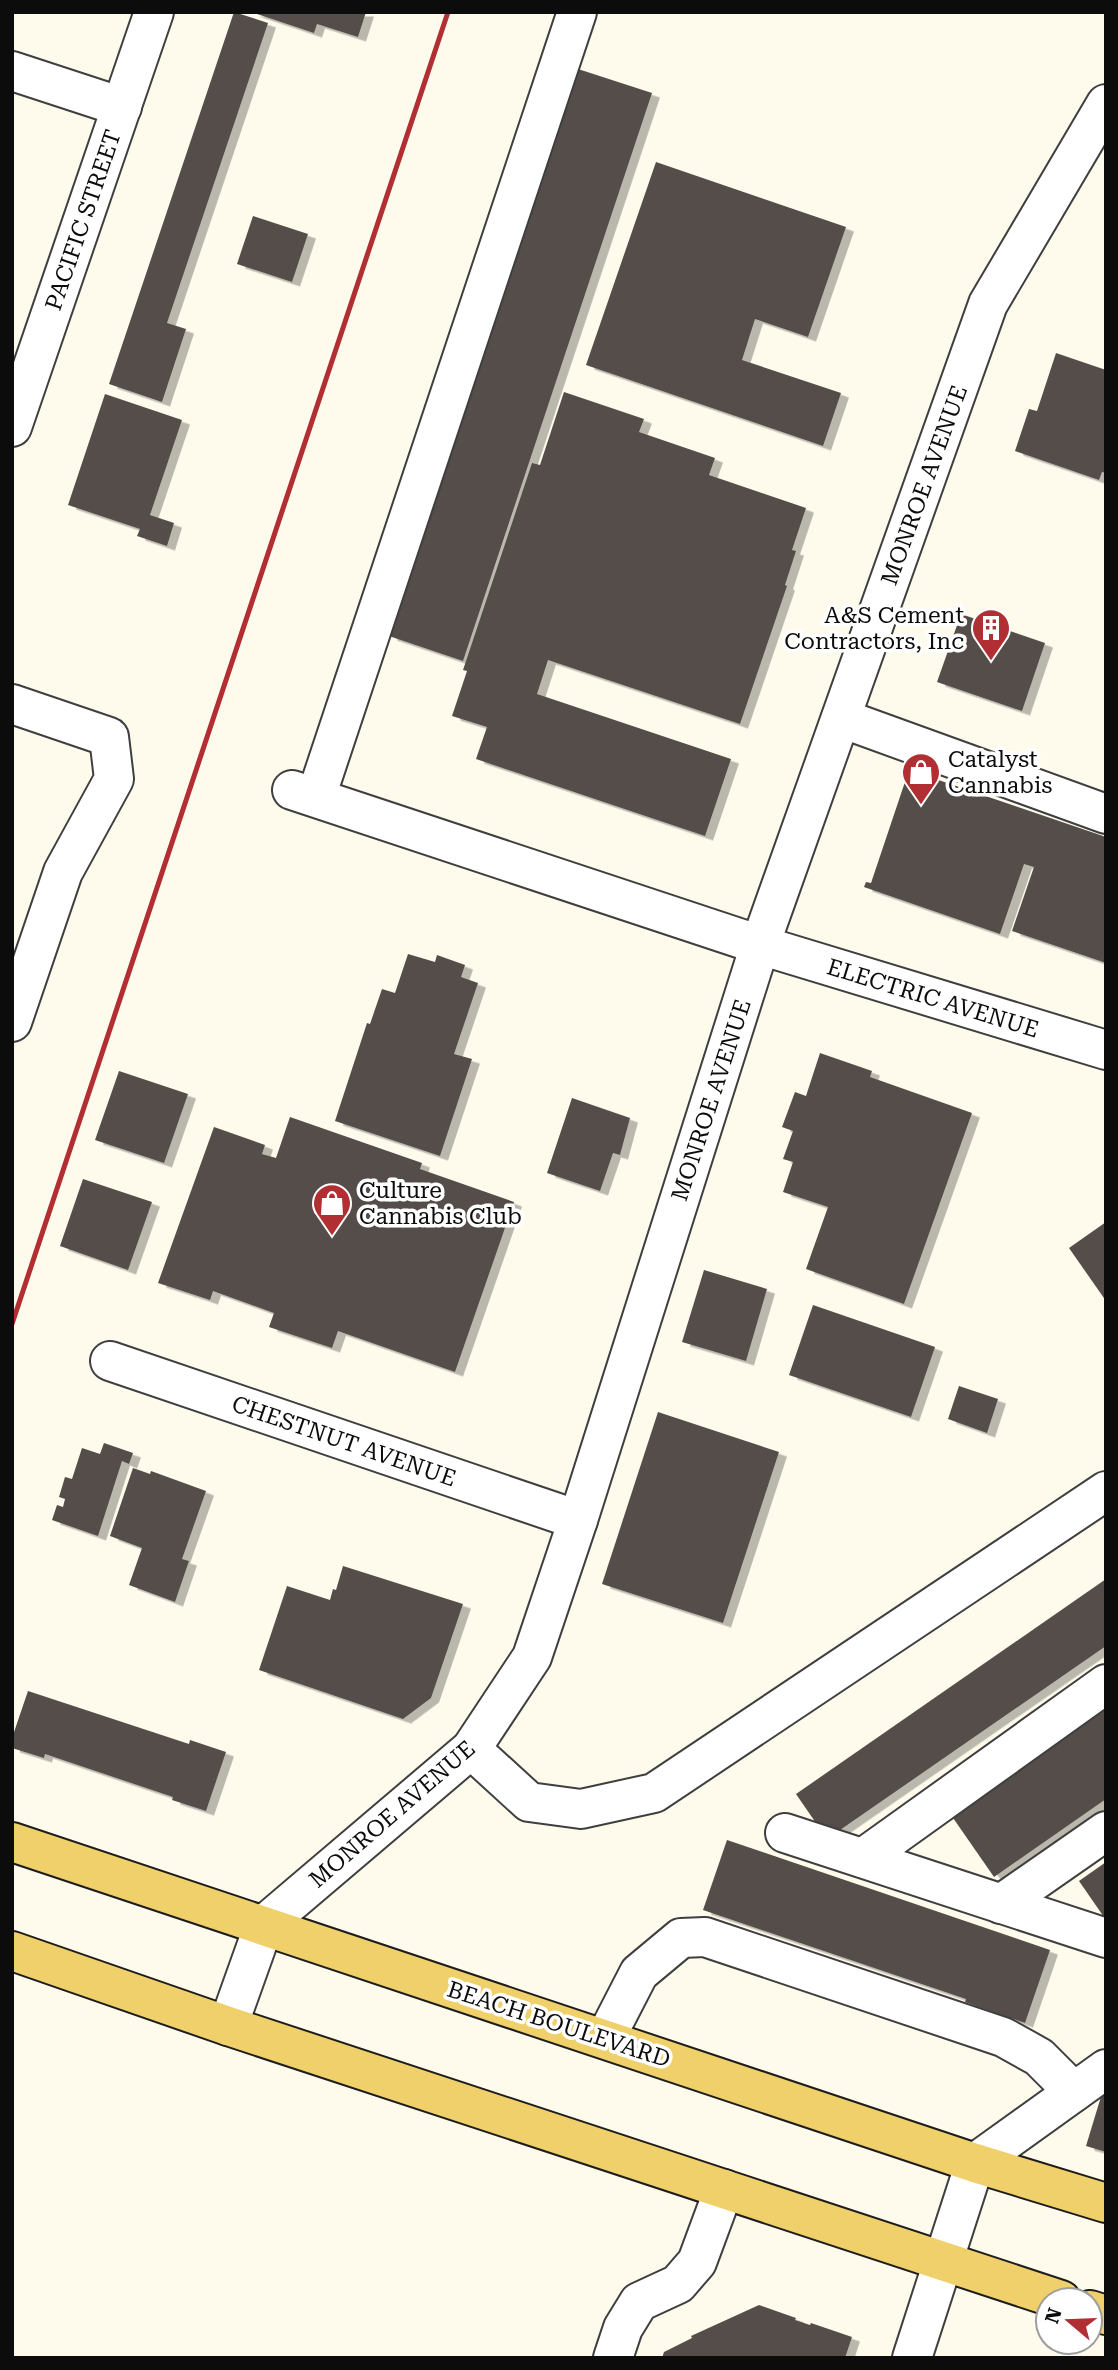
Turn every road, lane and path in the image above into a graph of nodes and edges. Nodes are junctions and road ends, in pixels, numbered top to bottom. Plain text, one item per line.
1 (154, 12) edge
2 (577, 12) edge
3 (12, 71) edge
4 (1106, 104) edge
5 (122, 107) junction
6 (19, 386) edge
7 (12, 427) edge
8 (12, 704) edge
9 (841, 718) junction
10 (1106, 814) edge
11 (760, 945) junction
12 (12, 1022) edge
13 (1106, 1050) edge
14 (110, 1361) dead end
15 (1106, 1491) edge
16 (578, 1521) junction
17 (1106, 1684) edge
18 (471, 1749) junction
19 (1106, 1831) edge
20 (785, 1833) dead end
21 (12, 1842) edge
22 (863, 1858) junction
23 (1001, 1903) junction
24 (264, 1925) junction
25 (1106, 1938) edge
26 (12, 1951) edge
27 (228, 2026) junction
28 (605, 2039) junction
29 (1106, 2069) edge
30 (1073, 2092) junction
31 (975, 2163) junction
32 (724, 2189) junction
33 (1106, 2203) edge
34 (944, 2260) junction
35 (1034, 2291) edge
36 (613, 2358) edge
37 (912, 2358) edge

1 - 5 street, PACIFIC STREET
2 - 11 street, ELECTRIC AVENUE
3 - 5 street
4 - 9 street, MONROE AVENUE
5 - 6 street, PACIFIC STREET
6 - 7 street, PACIFIC STREET
8 - 12 street
9 - 10 street
9 - 11 street, MONROE AVENUE
11 - 13 street, ELECTRIC AVENUE
11 - 16 street, MONROE AVENUE
14 - 16 street, CHESTNUT AVENUE
15 - 18 street
16 - 18 street, MONROE AVENUE
17 - 22 street
18 - 24 street, MONROE AVENUE
19 - 23 street
20 - 22 street
21 - 24 main road, BEACH BOULEVARD
22 - 23 street
23 - 25 street
24 - 27 street
24 - 28 main road, BEACH BOULEVARD
26 - 27 main road
27 - 32 main road
28 - 30 street
28 - 31 main road, BEACH BOULEVARD
29 - 30 street
30 - 31 street
31 - 33 main road, BEACH BOULEVARD
31 - 34 street
32 - 34 main road
32 - 36 street
34 - 35 main road
34 - 37 street

